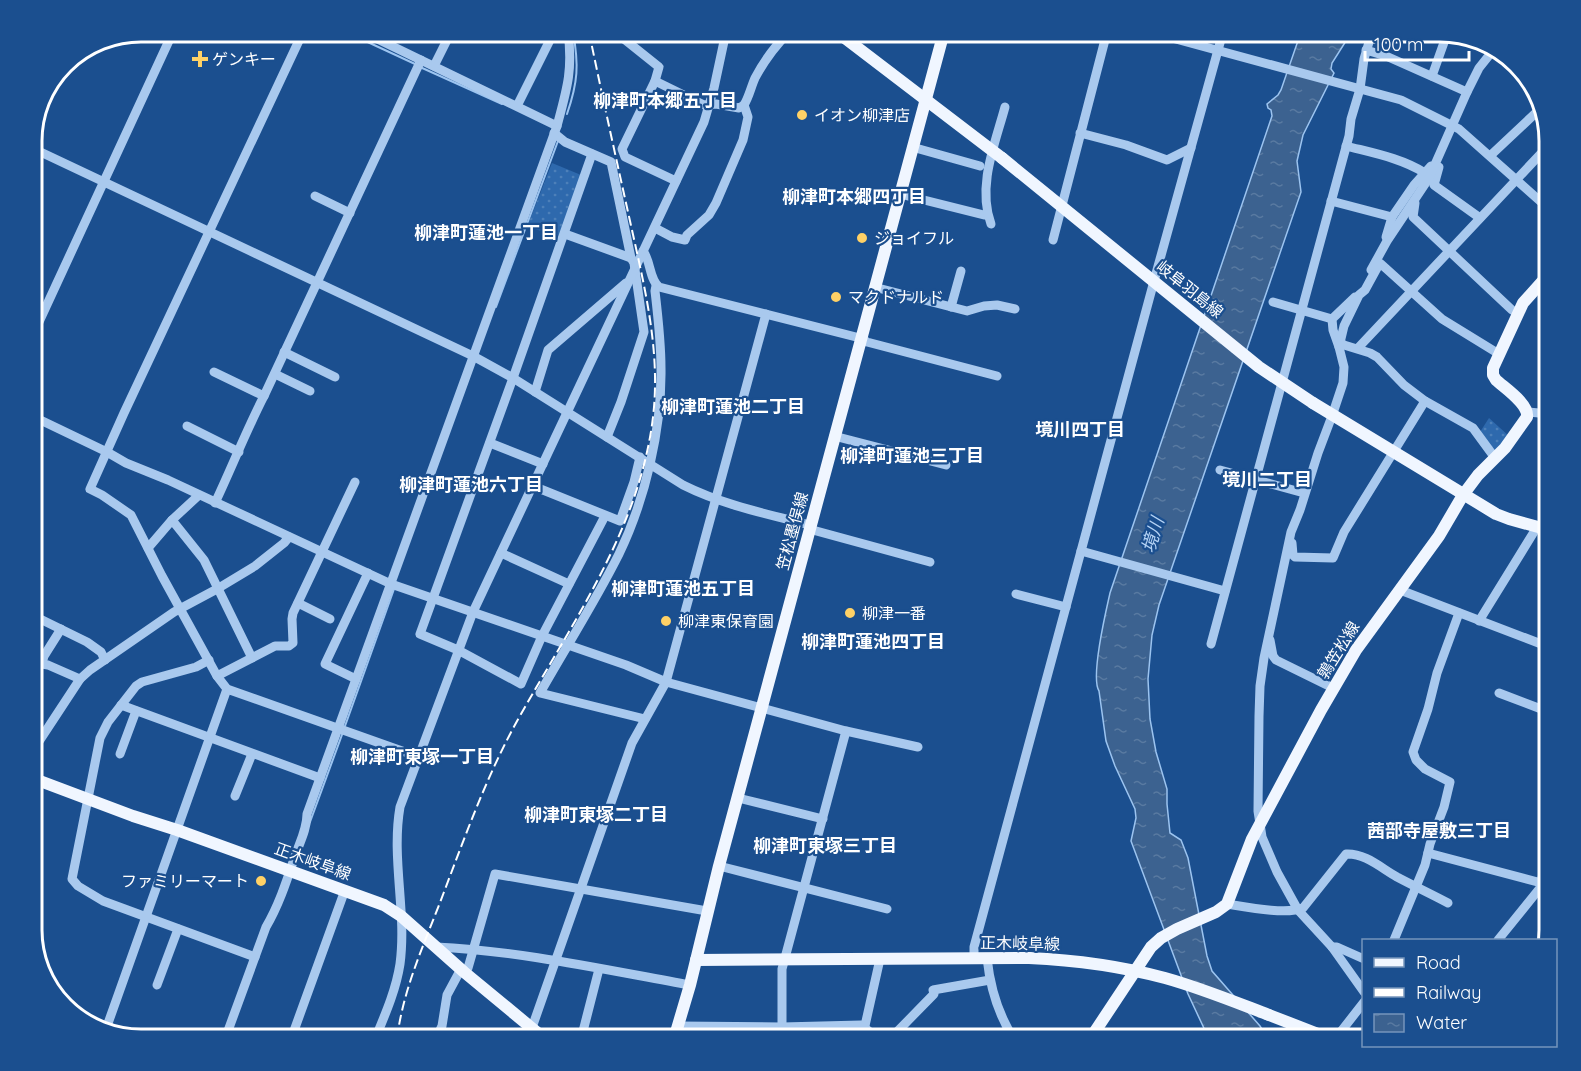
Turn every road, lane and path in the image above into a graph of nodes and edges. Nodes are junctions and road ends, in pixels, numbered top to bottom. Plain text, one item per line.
1 (168, 42) edge
2 (298, 42) edge
3 (384, 42) edge
4 (446, 42) edge
5 (549, 42) edge
6 (569, 42) edge
7 (628, 42) edge
8 (724, 42) edge
9 (779, 42) edge
10 (850, 42) edge
11 (941, 42) edge
12 (1104, 42) edge
13 (1186, 42) edge
14 (1220, 42) edge
15 (1369, 42) edge
16 (1444, 42) edge
17 (1366, 50) junction
18 (1218, 51) junction
19 (1489, 55) edge
20 (421, 60) junction
21 (434, 66) junction
22 (1432, 76) junction
23 (655, 81) junction
24 (1359, 89) junction
25 (1467, 92) junction
26 (925, 98) junction
27 (710, 104) junction
28 (744, 105) junction
29 (518, 106) junction
30 (1005, 107) dead end
31 (1535, 114) edge
32 (1452, 126) junction
33 (555, 129) junction
34 (1080, 133) junction
35 (1346, 146) junction
36 (912, 147) junction
37 (1191, 148) junction
38 (42, 153) edge
39 (1441, 153) junction
40 (592, 154) junction
41 (998, 155) junction
42 (1491, 155) junction
43 (1539, 156) edge
44 (1436, 164) junction
45 (980, 166) dead end
46 (1425, 173) junction
47 (1517, 179) junction
48 (103, 181) junction
49 (676, 181) junction
50 (900, 194) junction
51 (315, 196) dead end
52 (1539, 198) edge
53 (1331, 201) junction
54 (1415, 201) junction
55 (350, 213) junction
56 (987, 214) junction
57 (1392, 217) junction
58 (1413, 217) junction
59 (1480, 218) junction
60 (991, 224) dead end
61 (655, 228) junction
62 (210, 231) junction
63 (565, 234) junction
64 (1389, 238) junction
65 (1053, 240) dead end
66 (643, 251) junction
67 (1449, 251) junction
68 (631, 258) junction
69 (1382, 264) junction
70 (962, 271) dead end
71 (633, 275) junction
72 (317, 282) junction
73 (656, 286) junction
74 (1539, 286) edge
75 (874, 287) junction
76 (1412, 291) junction
77 (1359, 295) junction
78 (1273, 302) dead end
79 (951, 307) junction
80 (1015, 309) dead end
81 (1301, 310) junction
82 (1517, 313) junction
83 (766, 314) junction
84 (42, 315) edge
85 (1332, 319) junction
86 (860, 338) junction
87 (1340, 345) junction
88 (1358, 348) junction
89 (284, 352) junction
90 (1499, 354) junction
91 (473, 356) junction
92 (214, 372) dead end
93 (274, 374) junction
94 (997, 376) dead end
95 (335, 377) dead end
96 (513, 378) junction
97 (310, 391) dead end
98 (535, 392) junction
99 (264, 396) junction
100 (1425, 401) junction
101 (568, 412) junction
102 (1528, 412) junction
103 (1539, 413) edge
104 (1332, 416) junction
105 (42, 421) edge
106 (187, 426) dead end
107 (834, 436) junction
108 (607, 437) junction
109 (490, 443) junction
110 (107, 452) junction
111 (239, 452) junction
112 (1393, 452) junction
113 (640, 457) junction
114 (1496, 458) junction
115 (543, 464) junction
116 (650, 465) junction
117 (946, 465) dead end
118 (1220, 470) dead end
119 (1256, 479) junction
120 (355, 482) dead end
121 (533, 486) junction
122 (1304, 493) junction
123 (199, 495) junction
124 (1463, 495) junction
125 (715, 500) junction
126 (215, 503) junction
127 (605, 516) junction
128 (172, 520) junction
129 (810, 527) junction
130 (1537, 527) joint
131 (1291, 532) junction
132 (290, 537) junction
133 (148, 548) junction
134 (1081, 551) junction
135 (322, 552) junction
136 (501, 553) junction
137 (930, 562) dead end
138 (368, 573) junction
139 (391, 584) junction
140 (569, 584) junction
141 (218, 589) junction
142 (1400, 590) junction
143 (1225, 591) junction
144 (1016, 594) dead end
145 (433, 599) junction
146 (298, 603) junction
147 (1066, 607) junction
148 (181, 608) junction
149 (473, 612) junction
150 (1459, 613) junction
151 (330, 619) dead end
152 (42, 620) edge
153 (1479, 621) junction
154 (61, 629) junction
155 (1269, 635) junction
156 (542, 636) junction
157 (1539, 642) edge
158 (567, 644) junction
159 (1211, 644) dead end
160 (458, 650) junction
161 (252, 658) junction
162 (105, 660) junction
163 (209, 660) junction
164 (217, 676) junction
165 (80, 679) junction
166 (356, 679) junction
167 (666, 682) junction
168 (1333, 688) junction
169 (227, 689) junction
170 (1499, 693) dead end
171 (121, 705) junction
172 (762, 708) junction
173 (1539, 708) edge
174 (136, 711) junction
175 (645, 719) junction
176 (338, 729) junction
177 (846, 730) junction
178 (42, 737) edge
179 (210, 739) junction
180 (918, 747) dead end
181 (120, 754) dead end
182 (252, 754) junction
183 (418, 757) junction
184 (320, 778) junction
185 (42, 782) edge
186 (235, 796) dead end
187 (88, 798) junction
188 (738, 798) junction
189 (823, 819) junction
190 (1259, 826) junction
191 (177, 830) junction
192 (1428, 853) junction
193 (719, 866) junction
194 (290, 870) junction
195 (1539, 881) edge
196 (1416, 886) junction
197 (581, 888) junction
198 (804, 888) junction
199 (1539, 889) edge
200 (345, 890) junction
201 (1448, 903) dead end
202 (1227, 904) junction
203 (887, 909) dead end
204 (1298, 910) junction
205 (707, 911) junction
206 (401, 916) junction
207 (146, 917) junction
208 (178, 929) junction
209 (1394, 939) edge
210 (1499, 939) edge
211 (436, 947) junction
212 (1332, 947) junction
213 (474, 948) junction
214 (255, 957) junction
215 (980, 958) junction
216 (1362, 958) edge
217 (880, 959) junction
218 (696, 960) junction
219 (784, 960) junction
220 (554, 961) junction
221 (598, 969) junction
222 (463, 971) junction
223 (990, 980) junction
224 (157, 985) dead end
225 (690, 985) junction
226 (1362, 989) edge
227 (1362, 1004) edge
228 (108, 1024) edge
229 (678, 1026) junction
230 (782, 1027) junction
231 (865, 1028) joint
232 (229, 1029) edge
233 (295, 1029) edge
234 (379, 1029) edge
235 (441, 1029) edge
236 (525, 1029) edge
237 (532, 1029) edge
238 (584, 1029) edge
239 (677, 1029) edge
240 (901, 1029) edge
241 (1009, 1029) edge
242 (1097, 1029) edge
243 (1311, 1029) edge
244 (1342, 1029) edge

1 - 48 street
2 - 62 street
3 - 20 street
4 - 21 street
5 - 29 street
6 - 33 street
7 - 23 street
8 - 27 street
9 - 28 street
10 - 26 main road, 岐阜羽島線
11 - 26 main road, 笠松墨俣線
12 - 34 street
13 - 18 street
14 - 18 street
15 - 17 street
16 - 22 street
17 - 22 street
17 - 24 street
18 - 24 street
18 - 37 street
19 - 25 street
20 - 21 street
20 - 55 street
21 - 29 street
22 - 25 street
23 - 27 street
23 - 49 street
24 - 32 street
24 - 35 street
25 - 32 street
26 - 36 main road, 笠松墨俣線
26 - 41 main road, 岐阜羽島線
27 - 28 street
27 - 49 street
28 - 61 street
29 - 33 street
30 - 41 street
31 - 42 street
32 - 39 street
32 - 42 street
33 - 40 street
33 - 91 street
34 - 37 street
34 - 65 street
35 - 46 street
35 - 53 street
36 - 45 street
36 - 50 main road, 笠松墨俣線
37 - 134 street
38 - 48 street
39 - 44 street
39 - 59 street
40 - 63 street
40 - 68 street
41 - 56 street
41 - 104 main road, 岐阜羽島線, bridge
42 - 47 street
43 - 47 street
44 - 46 street
44 - 54 street
46 - 57 street
47 - 52 street
47 - 59 street
48 - 62 street
48 - 84 street
49 - 61 street
50 - 56 street
50 - 75 main road, 笠松墨俣線
51 - 55 street
53 - 57 street
53 - 81 street
54 - 58 street
54 - 64 street
55 - 72 street
56 - 60 street
57 - 64 street
58 - 64 street
58 - 67 street
59 - 67 street
61 - 66 street
62 - 72 street
62 - 110 street
63 - 68 street
63 - 96 street
64 - 69 street
64 - 77 street
66 - 71 street
66 - 73 street
67 - 76 street
67 - 82 street
68 - 71 street
69 - 76 street
69 - 77 street
70 - 79 street
71 - 98 street
71 - 101 street
71 - 108 street
72 - 89 street
72 - 91 street
73 - 83 street
73 - 116 street
74 - 82 main road
75 - 79 street
75 - 86 main road, 笠松墨俣線
76 - 88 street
76 - 90 street
77 - 85 street
77 - 87 street
78 - 81 street
79 - 80 street
81 - 85 street
81 - 119 street
82 - 90 main road
83 - 86 street
83 - 125 street
85 - 87 street
86 - 94 street
86 - 107 main road, 笠松墨俣線
87 - 88 street
87 - 104 street
88 - 100 street
89 - 93 street
89 - 95 street
90 - 102 main road
91 - 96 street
91 - 139 street
92 - 99 street
93 - 97 street
93 - 99 street
96 - 98 street
96 - 109 street
98 - 101 street
99 - 111 street
100 - 112 street
100 - 114 street
101 - 108 street
101 - 115 street
102 - 103 street
102 - 114 main road, 鶉笠松線
104 - 112 main road, 岐阜羽島線
104 - 122 street
105 - 110 street
106 - 111 street
107 - 117 street
107 - 129 main road, 笠松墨俣線
108 - 113 street
109 - 115 street
109 - 145 street
110 - 123 street
110 - 133 street
111 - 126 street
112 - 124 main road, 岐阜羽島線
112 - 131 street
113 - 116 street
113 - 127 street
114 - 124 main road, 鶉笠松線
115 - 121 street
116 - 125 street
116 - 158 street
118 - 119 street
119 - 122 street
119 - 143 street
120 - 135 street
121 - 127 street
121 - 136 street
122 - 131 street
123 - 126 street
123 - 128 street
124 - 130 main road, 岐阜羽島線
124 - 142 main road, 鶉笠松線
125 - 129 street
125 - 167 street
126 - 132 street
127 - 140 street
128 - 133 street
128 - 141 street
129 - 137 street
129 - 172 main road, 笠松墨俣線
130 - 153 street
131 - 155 street
132 - 135 street
132 - 141 street
133 - 148 street
134 - 143 street
134 - 147 street
135 - 138 street
135 - 146 street
136 - 140 street
136 - 149 street
138 - 139 street
138 - 166 street
139 - 145 street
139 - 166 street
140 - 156 street
141 - 148 street
141 - 161 street
142 - 150 street
142 - 168 main road, 鶉笠松線
143 - 159 street
144 - 147 street
145 - 149 street
145 - 160 street
146 - 151 street
146 - 161 street
147 - 215 street
148 - 162 street
148 - 163 street
149 - 156 street
149 - 160 street
150 - 153 street
150 - 192 street
152 - 154 street
153 - 157 street
154 - 162 street
154 - 165 street
155 - 168 street
155 - 190 street
156 - 158 street
156 - 160 street
158 - 167 street
158 - 175 street
160 - 183 street
161 - 164 street
162 - 165 street
163 - 164 street
163 - 171 street
164 - 169 street
165 - 178 street
166 - 176 street
167 - 172 street
167 - 175 street
168 - 190 main road, 鶉笠松線
169 - 176 street
169 - 179 street
170 - 173 street
171 - 174 street
171 - 187 street
172 - 177 street
172 - 188 main road, 笠松墨俣線
174 - 179 street
174 - 181 street
175 - 197 street
176 - 183 street
176 - 184 street
177 - 180 street
177 - 189 street
179 - 182 street
179 - 191 street
182 - 184 street
182 - 186 street
183 - 206 street
184 - 194 street
185 - 187 main road, 正木岐阜線
187 - 191 main road, 正木岐阜線
187 - 207 street
188 - 189 street
188 - 193 main road, 笠松墨俣線
189 - 198 street
190 - 202 main road, 鶉笠松線
190 - 204 street
191 - 194 main road, 正木岐阜線
191 - 207 street
192 - 195 street
192 - 196 street
193 - 198 street
193 - 205 main road, 笠松墨俣線
194 - 200 main road, 正木岐阜線
194 - 214 street
196 - 201 street
196 - 204 street
196 - 209 street
197 - 205 street
197 - 213 street
197 - 220 street
198 - 203 street
198 - 219 street
199 - 210 street
200 - 206 main road, 正木岐阜線
200 - 233 street
202 - 204 street
202 - 242 main road
204 - 212 street
205 - 218 main road, 笠松墨俣線
206 - 211 main road, 正木岐阜線
206 - 234 street
207 - 208 street
207 - 228 street
208 - 214 street
208 - 224 street
211 - 213 street
211 - 222 main road, 正木岐阜線
212 - 216 street
212 - 226 street
213 - 220 street
213 - 222 street
214 - 232 street
215 - 217 main road, 正木岐阜線
215 - 223 street
215 - 243 main road, 正木岐阜線, bridge
217 - 219 main road, 正木岐阜線
217 - 231 street
218 - 219 main road, 正木岐阜線
218 - 225 main road, 笠松墨俣線
219 - 230 street
220 - 221 street
220 - 237 street
221 - 225 street
221 - 238 street
222 - 235 street
222 - 236 main road, 正木岐阜線
223 - 240 street
223 - 241 street
225 - 229 main road, 笠松墨俣線
227 - 244 street
229 - 230 street
229 - 239 main road, 笠松墨俣線
230 - 231 street

